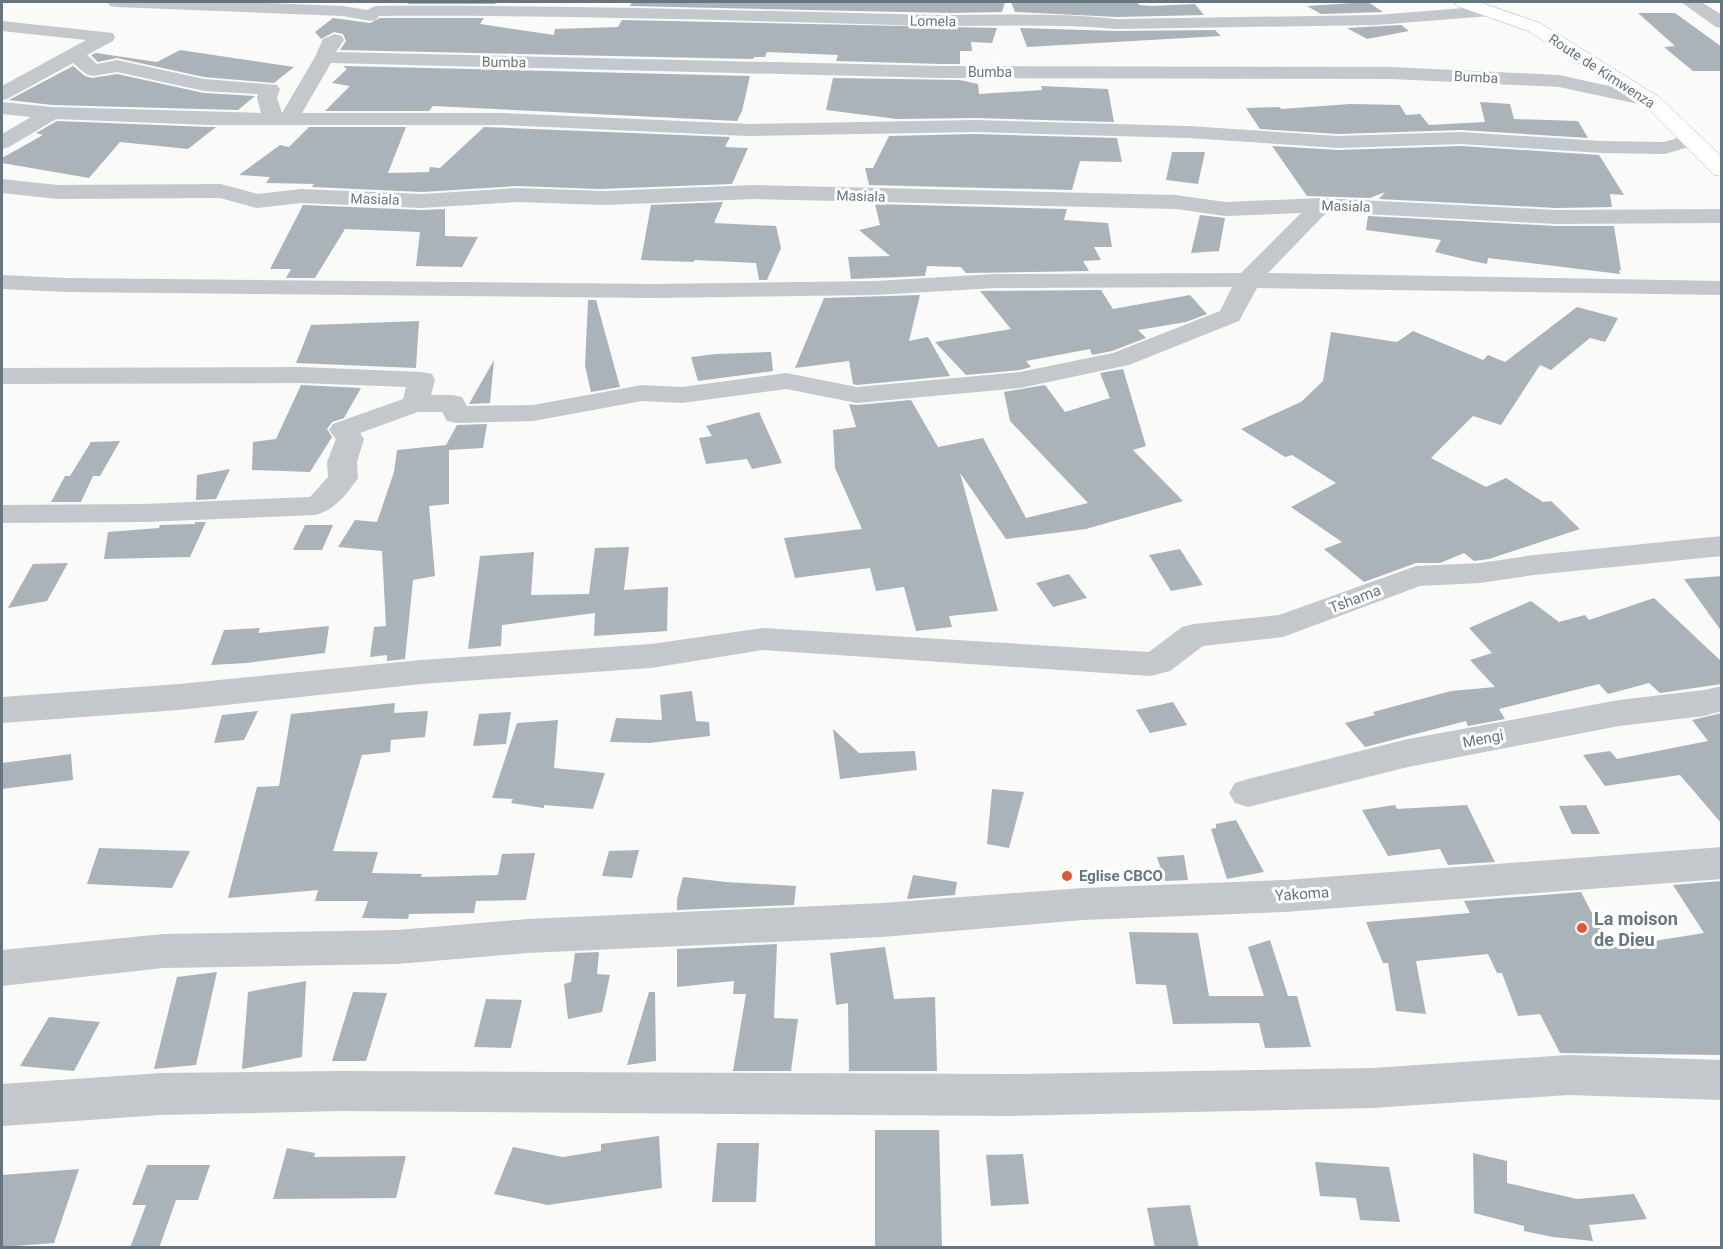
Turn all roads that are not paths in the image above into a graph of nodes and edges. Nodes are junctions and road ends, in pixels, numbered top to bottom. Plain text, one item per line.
1 (116, 2) edge
2 (1463, 2) edge
3 (1690, 2) edge
4 (377, 10) edge
5 (1490, 11) junction
6 (1722, 23) edge
7 (2, 26) edge
8 (74, 54) junction
9 (325, 57) junction
10 (157, 73) junction
11 (2, 94) edge
12 (1652, 101) junction
13 (2, 108) edge
14 (52, 113) junction
15 (111, 115) junction
16 (281, 118) junction
17 (1691, 140) junction
18 (2, 143) edge
19 (1722, 171) edge
20 (2, 186) edge
21 (1321, 205) junction
22 (1722, 216) edge
23 (1248, 280) junction
24 (2, 282) edge
25 (1722, 288) edge
26 (2, 376) edge
27 (415, 404) junction
28 (2, 514) edge
29 (1722, 546) edge
30 (1722, 698) edge
31 (2, 710) edge
32 (1248, 794) dead end
33 (1722, 863) edge
34 (2, 968) edge
35 (1722, 1080) edge
36 (2, 1105) edge

1 - 4 street, Lomela
2 - 5 street, Route de Kimwenza
3 - 6 street
4 - 5 street, Lomela
4 - 9 street
5 - 12 street, Route de Kimwenza
7 - 8 street
8 - 10 street
8 - 11 street
9 - 12 street, Bumba
9 - 16 street
10 - 15 street
10 - 16 street
12 - 17 street, Route de Kimwenza
13 - 14 street
14 - 15 street
14 - 18 street
15 - 16 street
16 - 17 street
17 - 19 street, Route de Kimwenza
20 - 21 street, Masiala
21 - 22 street, Masiala
21 - 23 street
23 - 24 street
23 - 25 street
23 - 27 street
26 - 27 street
27 - 28 street
29 - 31 street, Tshama
30 - 32 street, Mengi
33 - 34 street, Yakoma
35 - 36 street

